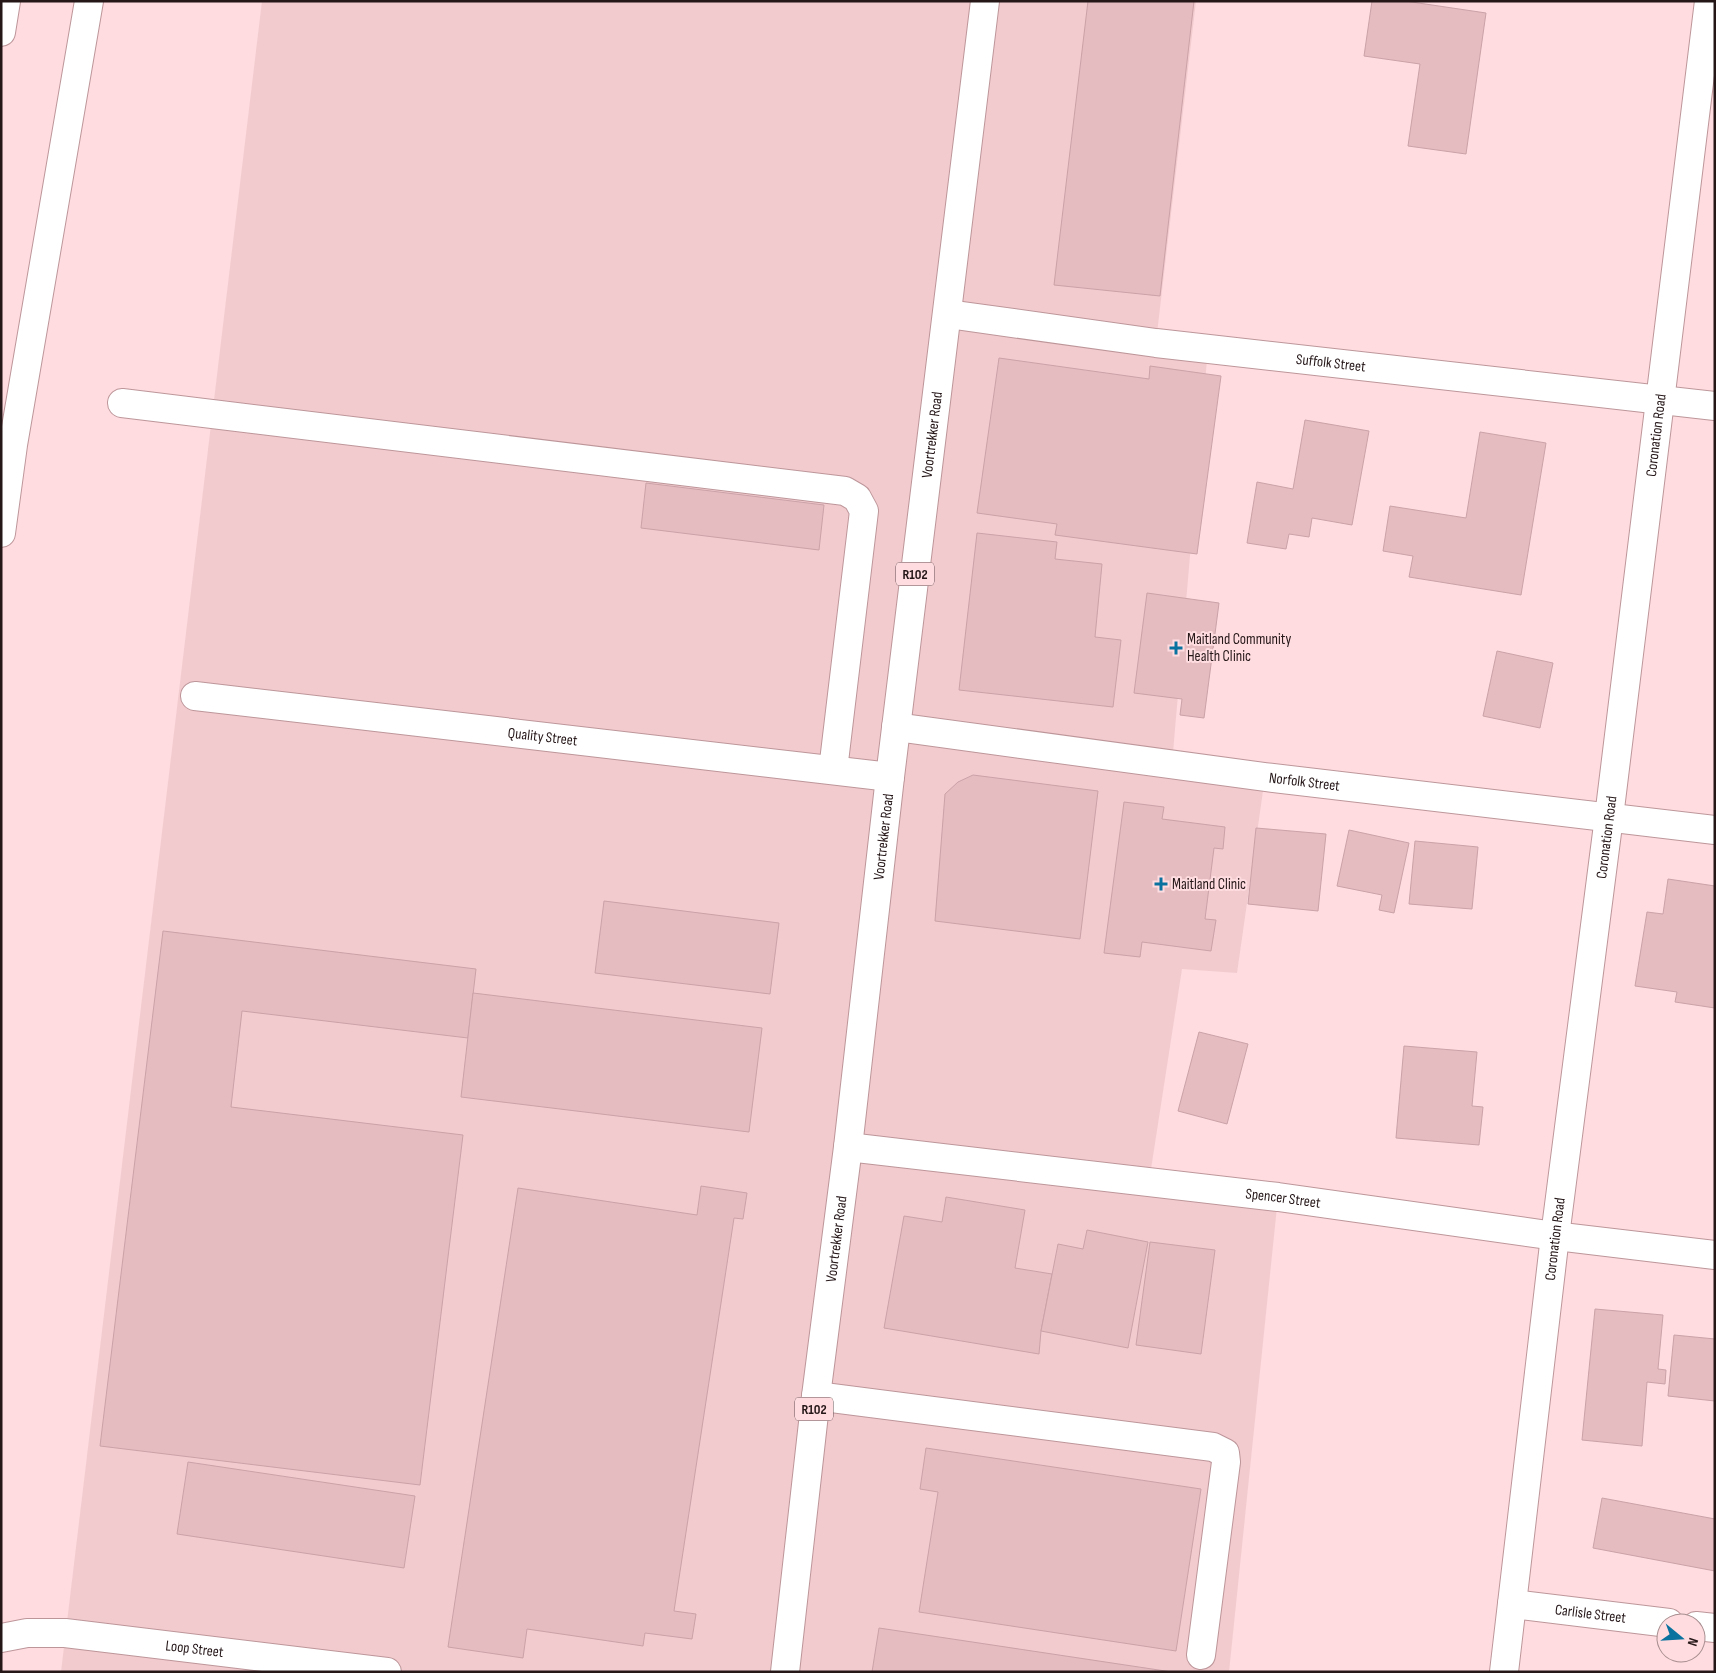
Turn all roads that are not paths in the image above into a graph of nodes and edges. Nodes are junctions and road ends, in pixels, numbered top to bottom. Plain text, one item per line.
1 (6, 1) edge
2 (89, 1) edge
3 (985, 1) edge
4 (1708, 1) edge
5 (1, 32) edge
6 (948, 314) junction
7 (1661, 399) junction
8 (122, 404) dead end
9 (1715, 406) edge
10 (1, 533) edge
11 (195, 696) dead end
12 (896, 727) junction
13 (833, 770) junction
14 (890, 777) junction
15 (1609, 817) junction
16 (1715, 830) edge
17 (848, 1147) junction
18 (1555, 1236) junction
19 (1715, 1255) edge
20 (816, 1396) junction
21 (1512, 1604) junction
22 (1656, 1621) edge
23 (1, 1638) edge
24 (1201, 1655) dead end
25 (387, 1672) edge
26 (785, 1672) edge
27 (1504, 1672) edge

1 - 5 street
2 - 10 street
3 - 6 street, Voortrekker Road / R102
4 - 7 street, Coronation Road
6 - 7 street, Suffolk Street
6 - 12 street, Voortrekker Road / R102
7 - 9 street, Suffolk Street
7 - 15 street, Coronation Road
8 - 13 street
11 - 13 street, Quality Street
12 - 14 street, Voortrekker Road / R102
12 - 15 street, Norfolk Street
13 - 14 street, Quality Street
14 - 17 street, Voortrekker Road / R102
15 - 16 street, Norfolk Street
15 - 18 street, Coronation Road
17 - 18 street, Spencer Street
17 - 20 street, Voortrekker Road / R102
18 - 19 street, Spencer Street
18 - 21 street, Coronation Road
20 - 24 street
20 - 26 street, Voortrekker Road / R102
21 - 22 street, Carlisle Street
21 - 27 street, Coronation Road
23 - 25 street, Loop Street

